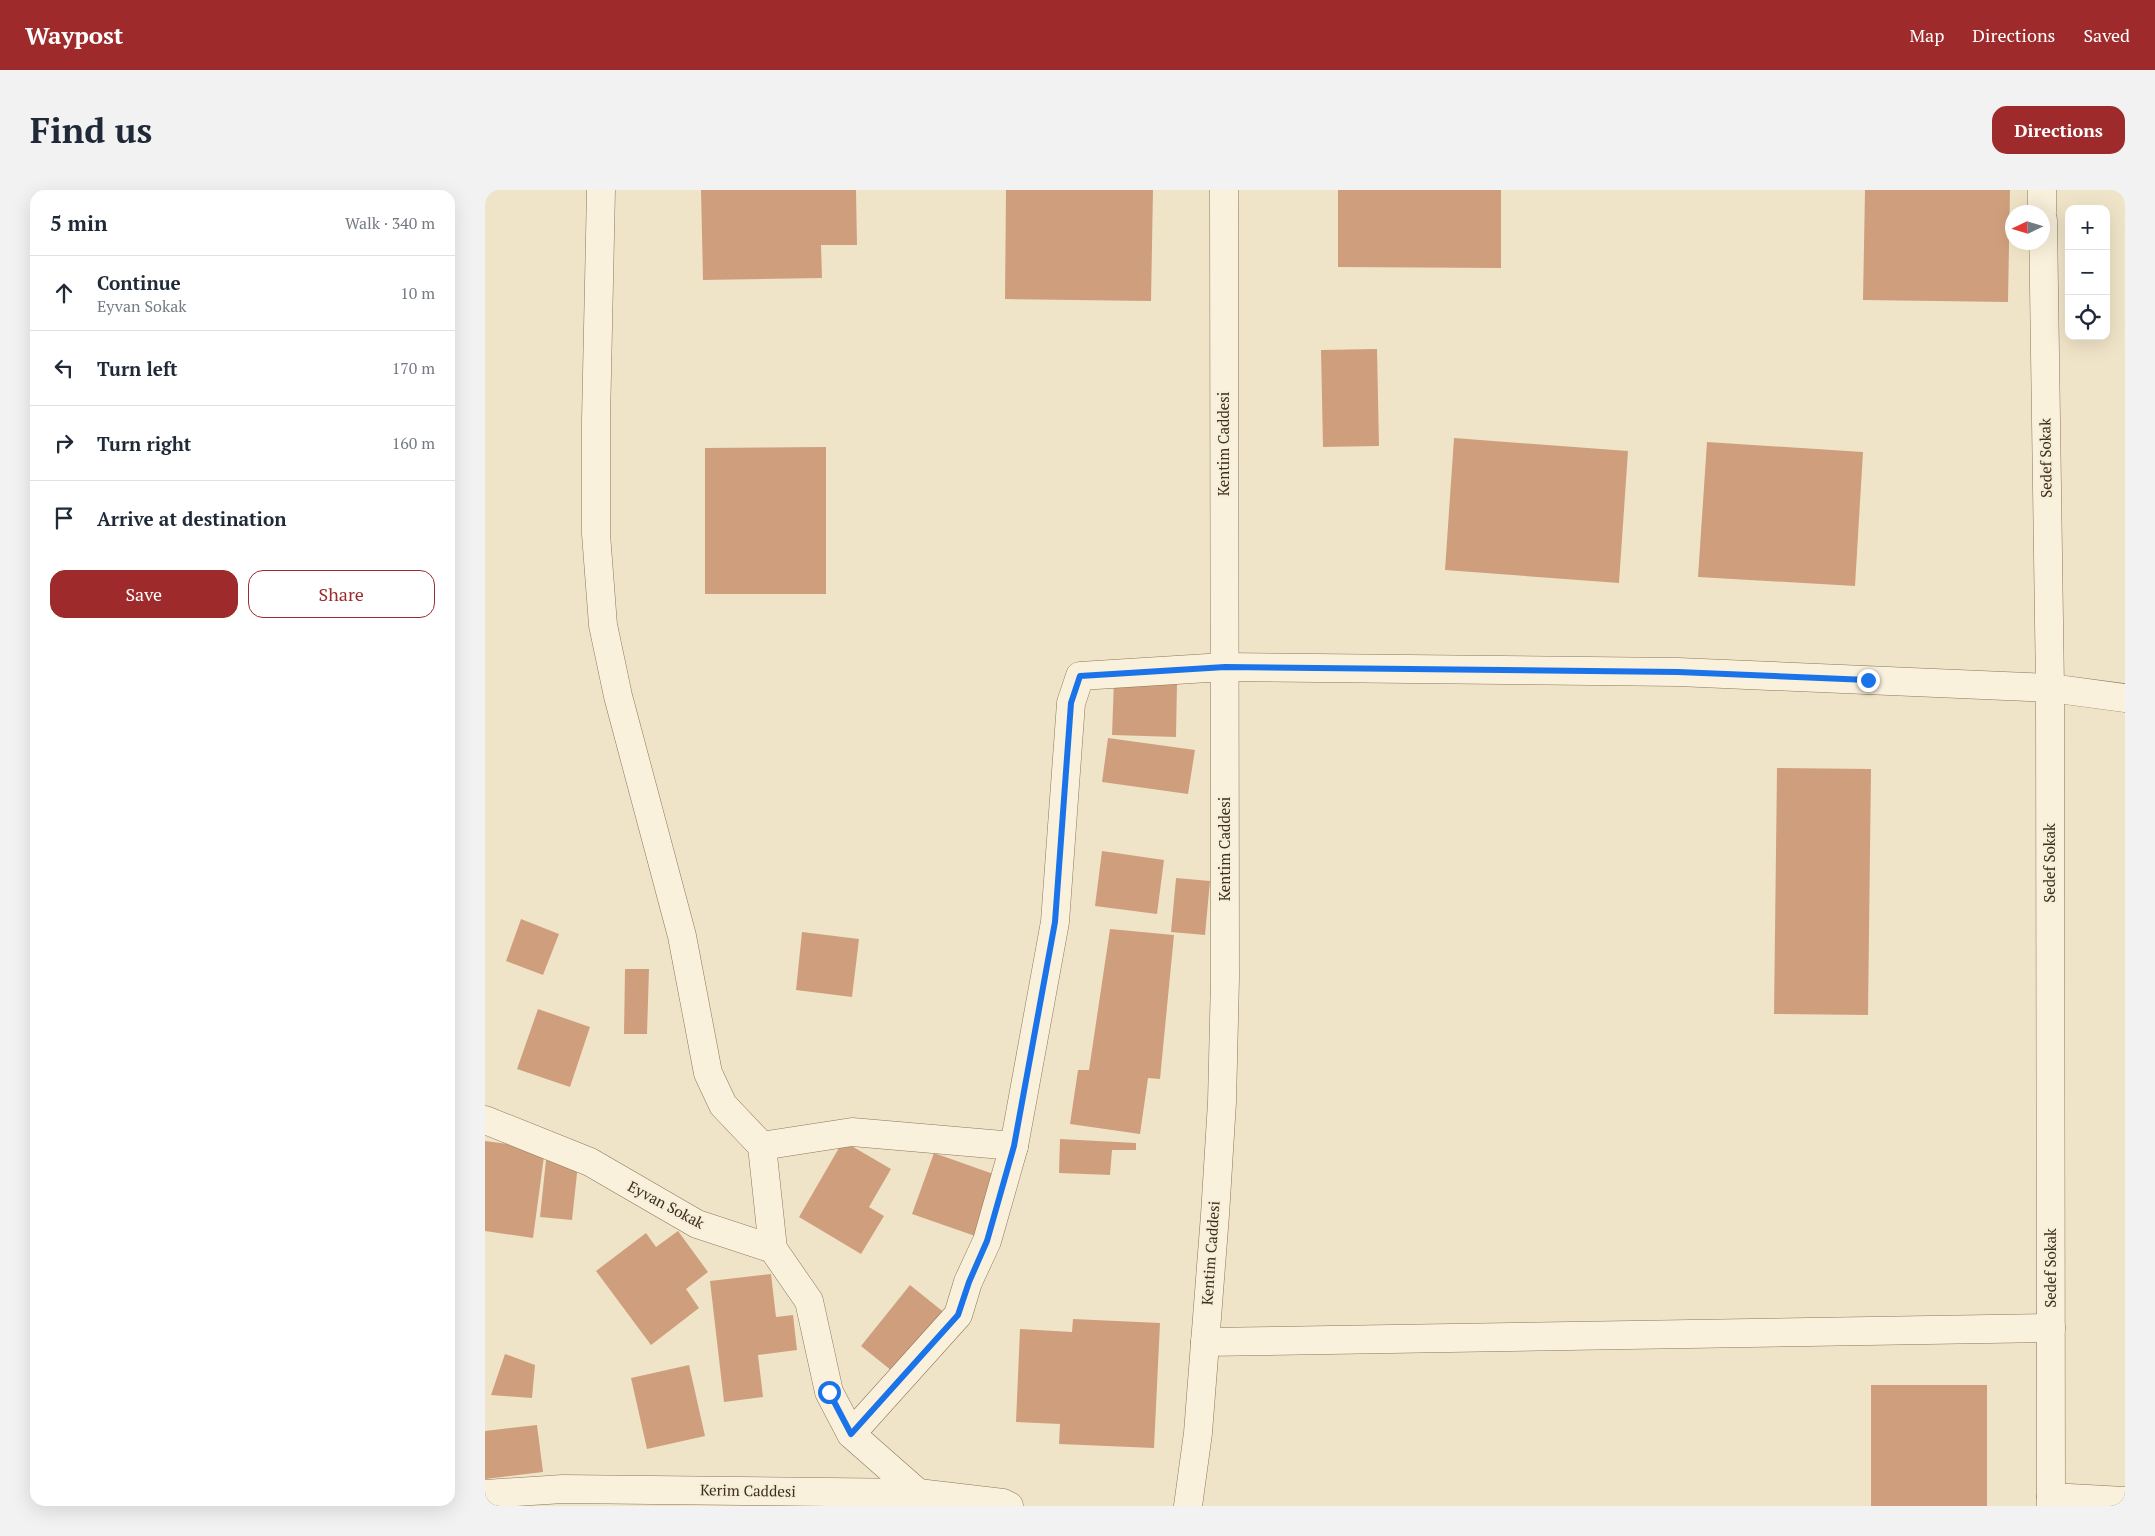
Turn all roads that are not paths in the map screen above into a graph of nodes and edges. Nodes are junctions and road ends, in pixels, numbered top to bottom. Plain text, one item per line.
1 (601, 190) edge
2 (1224, 190) edge
3 (2042, 190) edge
4 (2042, 205) edge
5 (2043, 250) edge
6 (1225, 667) junction
7 (2050, 688) junction
8 (2125, 698) edge
9 (485, 1120) edge
10 (762, 1146) junction
11 (1014, 1146) junction
12 (773, 1249) junction
13 (2051, 1328) junction
14 (1205, 1342) junction
15 (851, 1434) junction
16 (918, 1493) junction
17 (485, 1494) edge
18 (563, 1497) edge
19 (2125, 1501) edge
20 (2051, 1502) edge
21 (1009, 1506) edge
22 (1187, 1506) edge

1 - 10 street
2 - 6 street, Kentim Caddesi
3 - 4 street
5 - 7 street, Sedef Sokak
6 - 7 street
6 - 11 street
6 - 14 street, Kentim Caddesi
7 - 8 street
7 - 13 street, Sedef Sokak
9 - 12 street, Eyvan Sokak
10 - 11 street
10 - 12 street
11 - 15 street
12 - 15 street
13 - 14 street
13 - 20 street, Sedef Sokak
14 - 22 street, Kentim Caddesi
15 - 16 street
16 - 18 street, Kerim Caddesi
16 - 21 street, Kerim Caddesi
17 - 18 street, Kerim Caddesi
19 - 20 street

